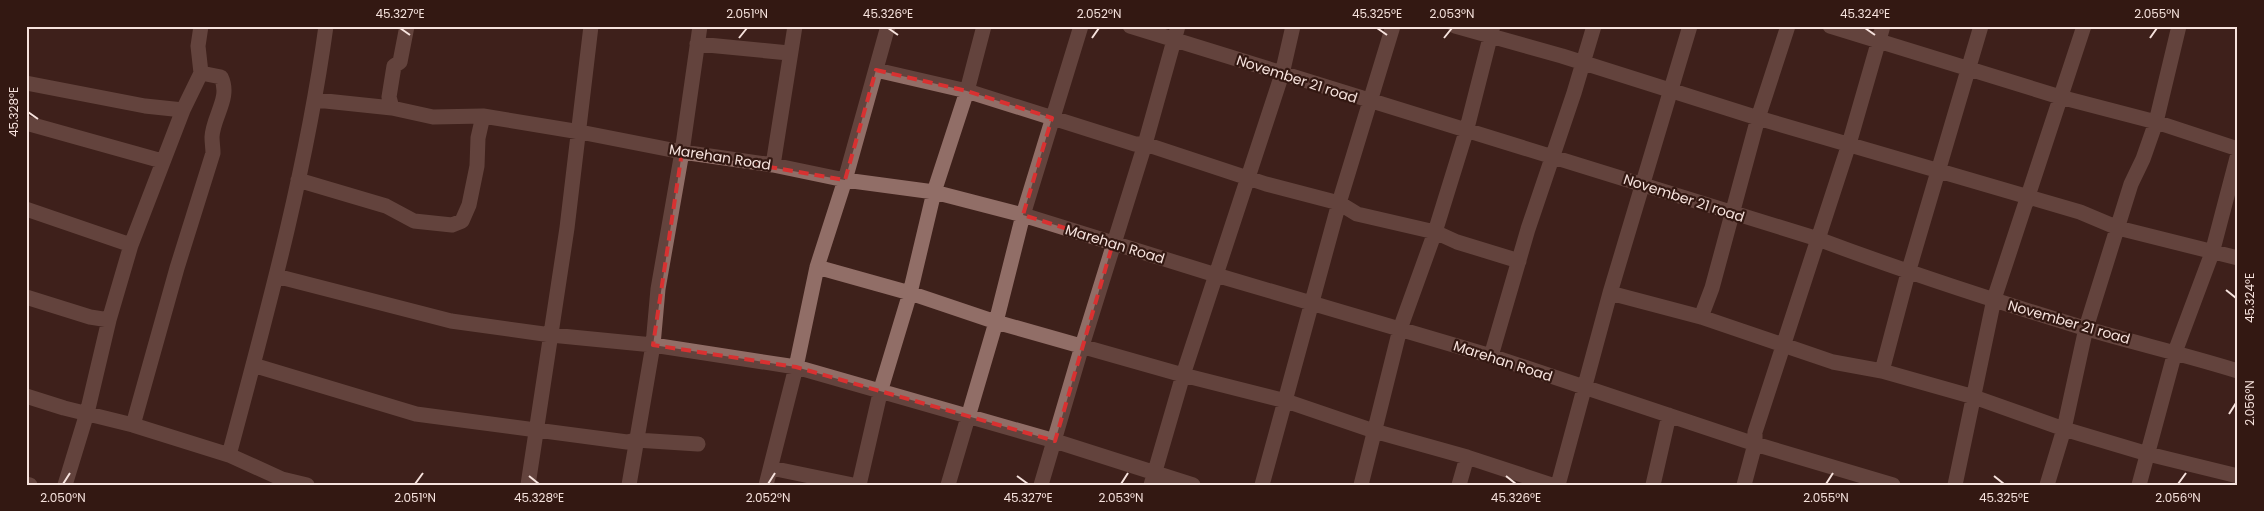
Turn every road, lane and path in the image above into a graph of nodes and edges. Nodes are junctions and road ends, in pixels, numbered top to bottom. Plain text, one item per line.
1 (202, 26) edge
2 (326, 26) edge
3 (407, 26) edge
4 (591, 26) edge
5 (700, 26) edge
6 (794, 26) edge
7 (888, 26) edge
8 (984, 26) edge
9 (1081, 26) edge
10 (1130, 26) edge
11 (1293, 26) edge
12 (1392, 26) edge
13 (1455, 26) edge
14 (1594, 26) edge
15 (1690, 26) edge
16 (1788, 26) edge
17 (1830, 26) edge
18 (1981, 26) edge
19 (2084, 26) edge
20 (2179, 26) edge
21 (1492, 32) edge
22 (1176, 33) edge
23 (1880, 33) edge
24 (697, 44) junction
25 (789, 53) junction
26 (1583, 64) junction
27 (1967, 68) junction
28 (876, 70) junction
29 (201, 73) junction
30 (1282, 74) junction
31 (26, 83) edge
32 (967, 91) junction
33 (1670, 92) junction
34 (2060, 97) junction
35 (316, 100) junction
36 (1371, 102) junction
37 (392, 108) junction
38 (183, 110) junction
39 (484, 116) junction
40 (1052, 118) junction
41 (1758, 118) junction
42 (2156, 122) junction
43 (26, 123) edge
44 (580, 132) junction
45 (1466, 132) junction
46 (1145, 144) junction
47 (1849, 144) junction
48 (2238, 149) edge
49 (682, 152) junction
50 (2238, 154) edge
51 (1551, 157) junction
52 (162, 162) junction
53 (773, 165) junction
54 (1939, 172) junction
55 (1248, 177) junction
56 (298, 180) junction
57 (845, 180) junction
58 (1643, 184) junction
59 (934, 192) junction
60 (2029, 197) junction
61 (1339, 203) junction
62 (26, 209) edge
63 (1732, 213) junction
64 (1023, 215) junction
65 (2118, 228) junction
66 (1435, 232) junction
67 (1818, 239) junction
68 (1113, 243) junction
69 (132, 245) junction
70 (2212, 253) junction
71 (2238, 258) edge
72 (1519, 261) junction
73 (817, 267) junction
74 (1908, 273) junction
75 (1216, 275) junction
76 (276, 276) junction
77 (910, 293) junction
78 (1610, 293) junction
79 (26, 296) edge
80 (1994, 299) junction
81 (1312, 304) junction
82 (1701, 317) junction
83 (109, 320) junction
84 (996, 322) junction
85 (2086, 328) junction
86 (1400, 329) junction
87 (551, 335) junction
88 (653, 345) junction
89 (1784, 345) junction
90 (1082, 346) junction
91 (2175, 352) junction
92 (1491, 356) junction
93 (253, 365) junction
94 (796, 367) junction
95 (1882, 371) junction
96 (2238, 371) edge
97 (1183, 375) junction
98 (1585, 388) junction
99 (881, 390) junction
100 (26, 396) edge
101 (1974, 398) junction
102 (1286, 401) junction
103 (87, 413) junction
104 (1669, 415) junction
105 (969, 417) junction
106 (133, 424) junction
107 (2064, 429) junction
108 (536, 431) junction
109 (1374, 431) junction
110 (636, 440) junction
111 (1055, 441) junction
112 (698, 444) dead end
113 (1755, 444) junction
114 (2148, 454) junction
115 (228, 455) junction
116 (1467, 457) junction
117 (771, 468) junction
118 (2238, 476) edge
119 (1848, 478) edge
120 (1152, 479) edge
121 (65, 485) edge
122 (307, 485) edge
123 (528, 485) edge
124 (629, 485) edge
125 (766, 485) edge
126 (853, 485) edge
127 (859, 485) edge
128 (948, 485) edge
129 (1041, 485) edge
130 (1193, 485) edge
131 (1262, 485) edge
132 (1362, 485) edge
133 (1458, 485) edge
134 (1552, 485) edge
135 (1558, 485) edge
136 (1653, 485) edge
137 (1744, 485) edge
138 (1892, 485) edge
139 (1955, 485) edge
140 (2047, 485) edge
141 (2139, 485) edge

1 - 29 street
2 - 35 street
3 - 37 street
4 - 44 street
5 - 24 street
6 - 25 street
7 - 28 street
8 - 32 street
9 - 40 street
10 - 22 street, November 21 road
11 - 30 street
12 - 36 street
13 - 21 street
14 - 26 street
15 - 33 street
16 - 41 street
17 - 23 street
18 - 27 street
19 - 34 street
20 - 42 street
21 - 26 street
21 - 45 street
22 - 30 street, November 21 road
22 - 46 street
23 - 27 street
23 - 47 street
24 - 25 street
24 - 49 street
25 - 53 street
26 - 33 street
26 - 51 street
27 - 34 street
27 - 54 street
28 - 32 street
28 - 57 street
29 - 38 street
29 - 106 street
30 - 36 street, November 21 road
30 - 55 street
31 - 38 street
32 - 40 street
32 - 59 street
33 - 41 street
33 - 58 street
34 - 42 street
34 - 60 street
35 - 37 street, Marehan Road
35 - 56 street
36 - 45 street, November 21 road
36 - 61 street
37 - 39 street, Marehan Road
38 - 52 street
39 - 44 street, Marehan Road
39 - 56 street
40 - 46 street
40 - 64 street
41 - 47 street
41 - 63 street
42 - 48 street
42 - 65 street
43 - 52 street
44 - 49 street, Marehan Road
44 - 87 street
45 - 51 street, November 21 road
45 - 66 street
46 - 55 street
46 - 68 street
47 - 54 street
47 - 67 street
49 - 53 street, Marehan Road
49 - 88 street
50 - 70 street
51 - 58 street, November 21 road
51 - 72 street
52 - 69 street
53 - 57 street, Marehan Road
54 - 60 street
54 - 74 street
55 - 61 street
55 - 75 street
56 - 76 street
57 - 59 street, Marehan Road
57 - 73 street
58 - 63 street, November 21 road
58 - 78 street
59 - 64 street, Marehan Road
59 - 77 street
60 - 65 street
60 - 80 street
61 - 66 street
61 - 81 street
62 - 69 street
63 - 67 street, November 21 road
63 - 82 street
64 - 68 street, Marehan Road
64 - 84 street
65 - 70 street
65 - 85 street
66 - 72 street
66 - 86 street
67 - 74 street, November 21 road
67 - 89 street
68 - 75 street, Marehan Road
68 - 90 street
69 - 83 street
70 - 71 street
70 - 91 street
72 - 92 street
73 - 77 street
73 - 94 street
74 - 80 street, November 21 road
74 - 95 street
75 - 81 street, Marehan Road
75 - 97 street
76 - 87 street
76 - 93 street
77 - 84 street
77 - 99 street
78 - 82 street
78 - 98 street
79 - 83 street
80 - 85 street, November 21 road
80 - 101 street
81 - 86 street, Marehan Road
81 - 102 street
82 - 89 street
83 - 103 street
84 - 90 street
84 - 105 street
85 - 91 street, November 21 road
85 - 107 street
86 - 92 street, Marehan Road
86 - 109 street
87 - 88 street
87 - 108 street
88 - 94 street
88 - 110 street
89 - 95 street
89 - 113 street
90 - 97 street
90 - 111 street
91 - 96 street, November 21 road
91 - 114 street
92 - 98 street, Marehan Road
93 - 108 street
93 - 115 street
94 - 99 street
94 - 117 street
95 - 101 street
97 - 102 street
97 - 120 street
98 - 104 street, Marehan Road
98 - 135 street
99 - 105 street
99 - 127 street
100 - 103 street
101 - 107 street
101 - 139 street
102 - 109 street
102 - 131 street
103 - 106 street
103 - 121 street
104 - 113 street, Marehan Road
104 - 136 street
105 - 111 street
105 - 128 street
106 - 115 street
107 - 114 street
107 - 140 street
108 - 110 street
108 - 123 street
109 - 116 street
109 - 132 street
110 - 112 street
110 - 124 street
111 - 120 street
111 - 129 street
113 - 119 street, Marehan Road
113 - 137 street
114 - 118 street
114 - 141 street
115 - 122 street
116 - 133 street
116 - 134 street
117 - 125 street
117 - 126 street
119 - 138 street, Marehan Road
120 - 130 street

